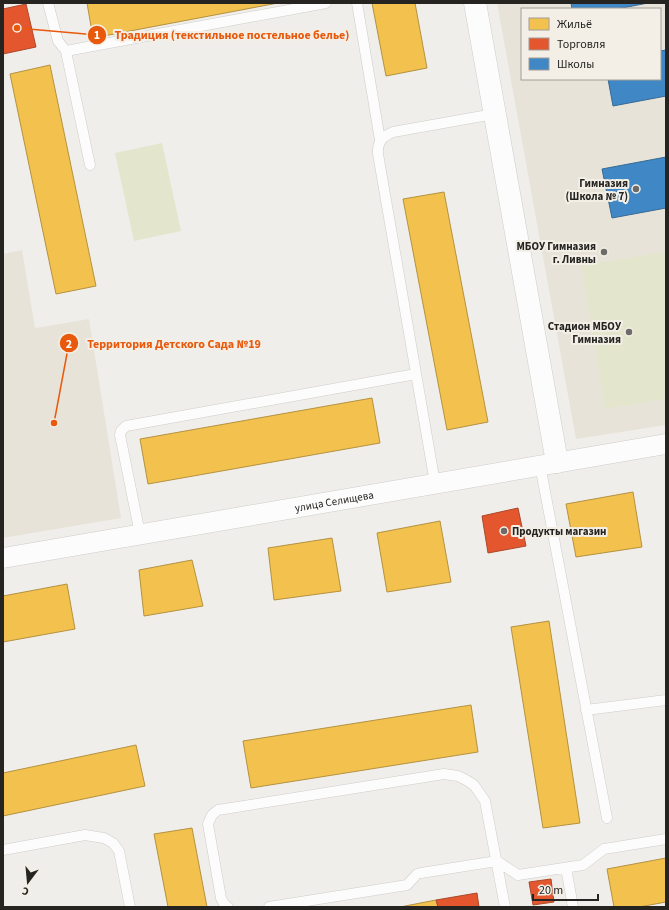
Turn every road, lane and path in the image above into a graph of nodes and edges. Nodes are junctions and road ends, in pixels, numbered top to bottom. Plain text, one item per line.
1 (48, 3) edge
2 (326, 3) edge
3 (356, 3) edge
4 (475, 3) edge
5 (66, 51) junction
6 (494, 114) junction
7 (380, 140) junction
8 (90, 165) dead end
9 (416, 374) junction
10 (666, 444) edge
11 (548, 464) junction
12 (435, 483) junction
13 (140, 534) junction
14 (3, 558) edge
15 (666, 700) edge
16 (586, 710) junction
17 (606, 818) dead end
18 (666, 839) edge
19 (3, 850) edge
20 (497, 860) junction
21 (566, 868) junction
22 (130, 907) edge
23 (228, 907) edge
24 (269, 907) edge
25 (505, 907) edge
26 (573, 907) edge

1 - 5 lane
2 - 5 lane
3 - 7 lane
4 - 6 street
5 - 8 lane
6 - 7 lane
6 - 11 street
7 - 9 lane
9 - 12 lane
9 - 13 lane
10 - 11 street, улица Селищева
11 - 12 street, улица Селищева
11 - 16 lane
12 - 13 street, улица Селищева
13 - 14 street, улица Селищева
15 - 16 lane
16 - 17 lane
18 - 21 lane
19 - 22 lane
20 - 21 lane
20 - 23 lane
20 - 24 lane
20 - 25 lane
21 - 26 lane

